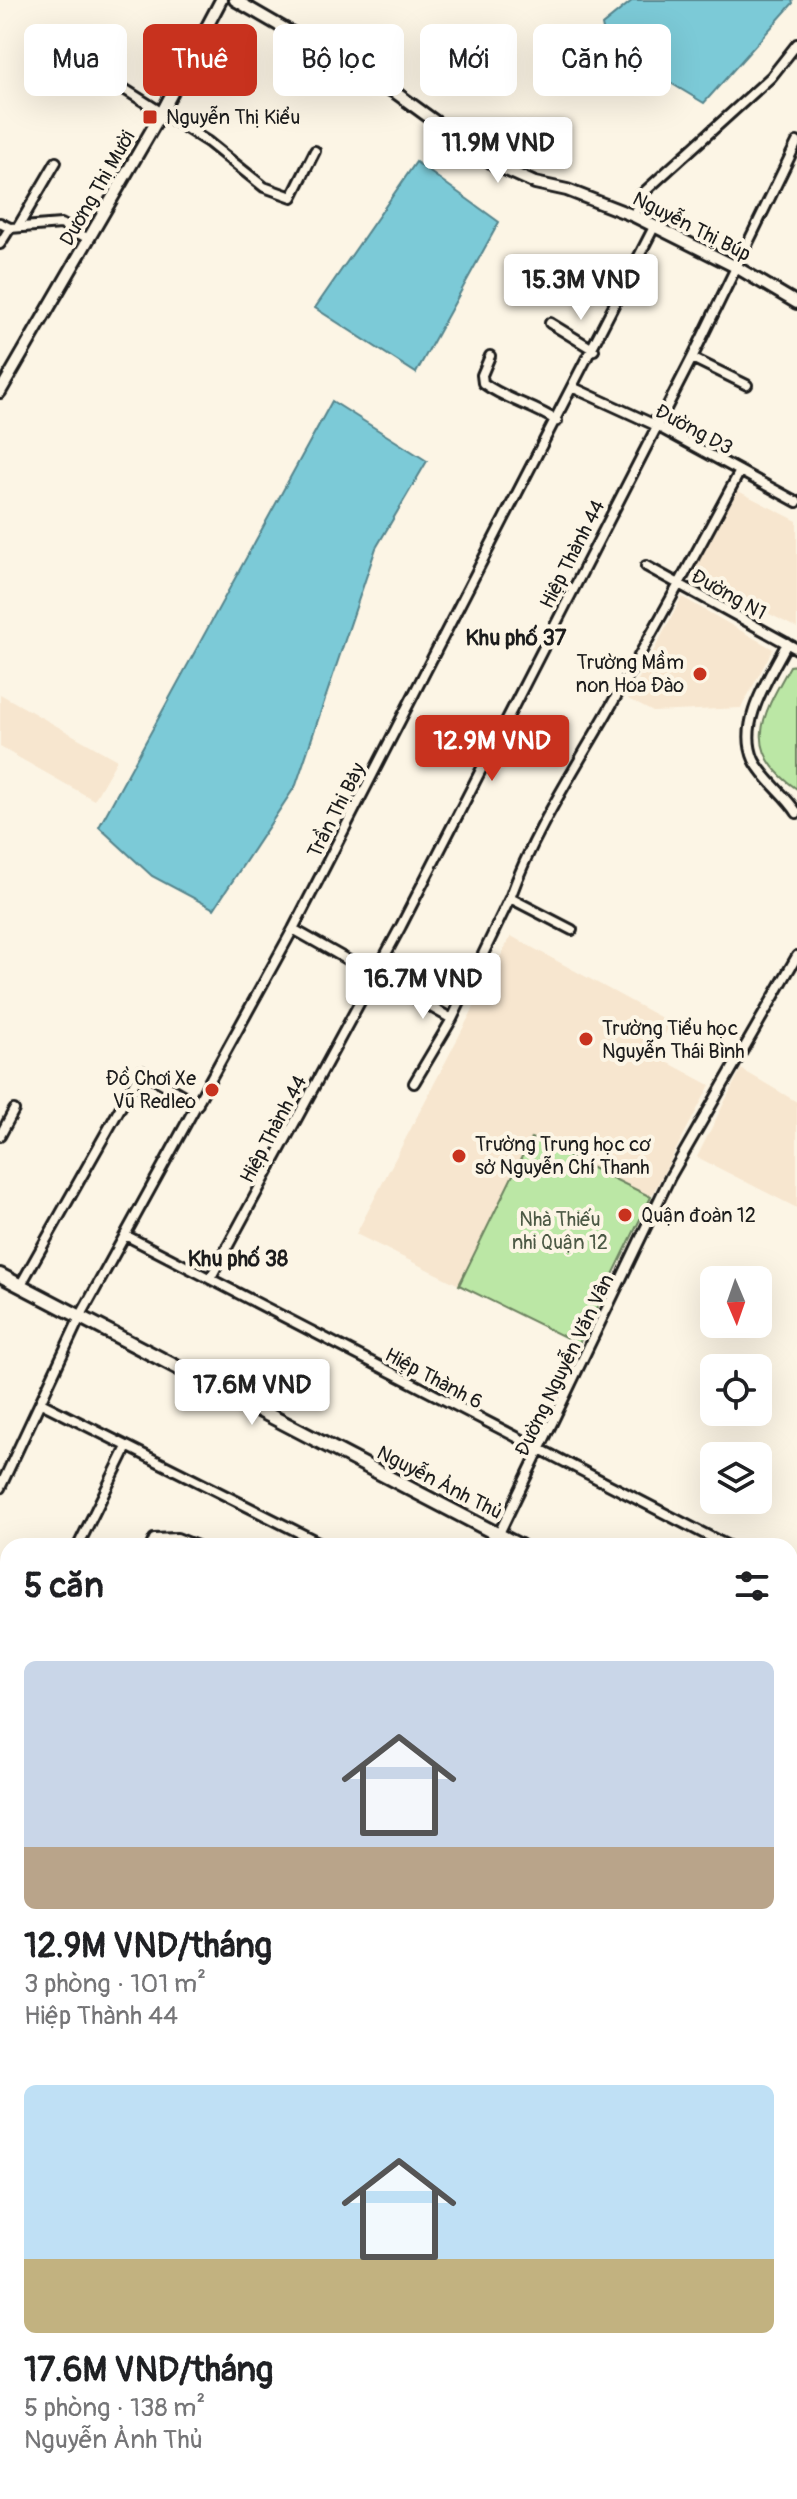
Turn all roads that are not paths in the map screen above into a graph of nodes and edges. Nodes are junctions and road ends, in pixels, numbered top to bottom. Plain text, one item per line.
1 (235, 0) edge
2 (216, 2) edge
3 (797, 44) edge
4 (127, 90) edge
5 (162, 112) junction
6 (797, 142) edge
7 (315, 151) dead end
8 (56, 162) dead end
9 (634, 216) junction
10 (0, 223) edge
11 (654, 227) junction
12 (14, 228) junction
13 (87, 238) junction
14 (0, 244) edge
15 (736, 267) junction
16 (797, 303) edge
17 (550, 323) dead end
18 (594, 350) junction
19 (490, 356) dead end
20 (692, 358) junction
21 (747, 385) dead end
22 (574, 388) junction
23 (0, 392) edge
24 (557, 421) junction
25 (655, 425) junction
26 (740, 471) junction
27 (797, 502) edge
28 (646, 566) dead end
29 (680, 585) junction
30 (787, 643) junction
31 (797, 649) edge
32 (792, 799) edge
33 (797, 813) edge
34 (510, 898) junction
35 (293, 929) junction
36 (572, 930) dead end
37 (797, 956) edge
38 (374, 975) junction
39 (452, 1019) junction
40 (414, 1083) dead end
41 (198, 1104) junction
42 (14, 1110) dead end
43 (0, 1136) edge
44 (127, 1236) junction
45 (0, 1275) edge
46 (210, 1279) junction
47 (20, 1286) junction
48 (80, 1317) junction
49 (41, 1403) junction
50 (127, 1447) junction
51 (540, 1451) junction
52 (0, 1488) edge
53 (82, 1538) edge
54 (310, 1538) edge
55 (490, 1538) edge
56 (497, 1538) edge
57 (712, 1538) edge

1 - 9 street, Nguyễn Thị Búp
2 - 5 street, Dương Thị Mười
3 - 9 street
4 - 5 street
5 - 7 street
5 - 13 street, Dương Thị Mười
6 - 15 street, Hiệp Thành 44
8 - 12 street
9 - 11 street, Nguyễn Thị Búp
10 - 12 street
11 - 15 street, Nguyễn Thị Búp
11 - 18 street, Trần Thị Bảy
12 - 13 street
12 - 14 street
13 - 23 street, Dương Thị Mười
15 - 16 street, Nguyễn Thị Búp
15 - 20 street, Hiệp Thành 44
17 - 18 street
18 - 22 street, Trần Thị Bảy
19 - 24 street
20 - 21 street
20 - 25 street, Hiệp Thành 44
22 - 24 street, Trần Thị Bảy
22 - 25 street, Đường D3
24 - 35 street, Trần Thị Bảy
25 - 26 street, Đường D3
25 - 38 street, Hiệp Thành 44
26 - 27 street, Đường D3
26 - 29 street
28 - 29 street, Đường N1
29 - 30 street, Đường N1
29 - 34 street
30 - 31 street, Đường N1
30 - 32 street
32 - 33 street
34 - 36 street
34 - 39 street
35 - 38 street
35 - 41 street, Trần Thị Bảy
37 - 51 street, Đường Nguyễn Văn Vân
38 - 39 street
38 - 46 street, Hiệp Thành 44
39 - 40 street
41 - 44 street, Trần Thị Bảy
41 - 47 street
42 - 43 street
44 - 46 street, Hiệp Thành 6
44 - 48 street, Trần Thị Bảy
45 - 47 main road, Nguyễn Ảnh Thủ
46 - 51 street, Hiệp Thành 6
47 - 48 main road, Nguyễn Ảnh Thủ
48 - 49 street, Trần Thị Bảy
48 - 55 main road, Nguyễn Ảnh Thủ
49 - 50 street
49 - 52 street, Trần Thị Bảy
50 - 53 street
50 - 54 street
51 - 56 street, Đường Nguyễn Văn Vân
51 - 57 street, Hiệp Thành 6

